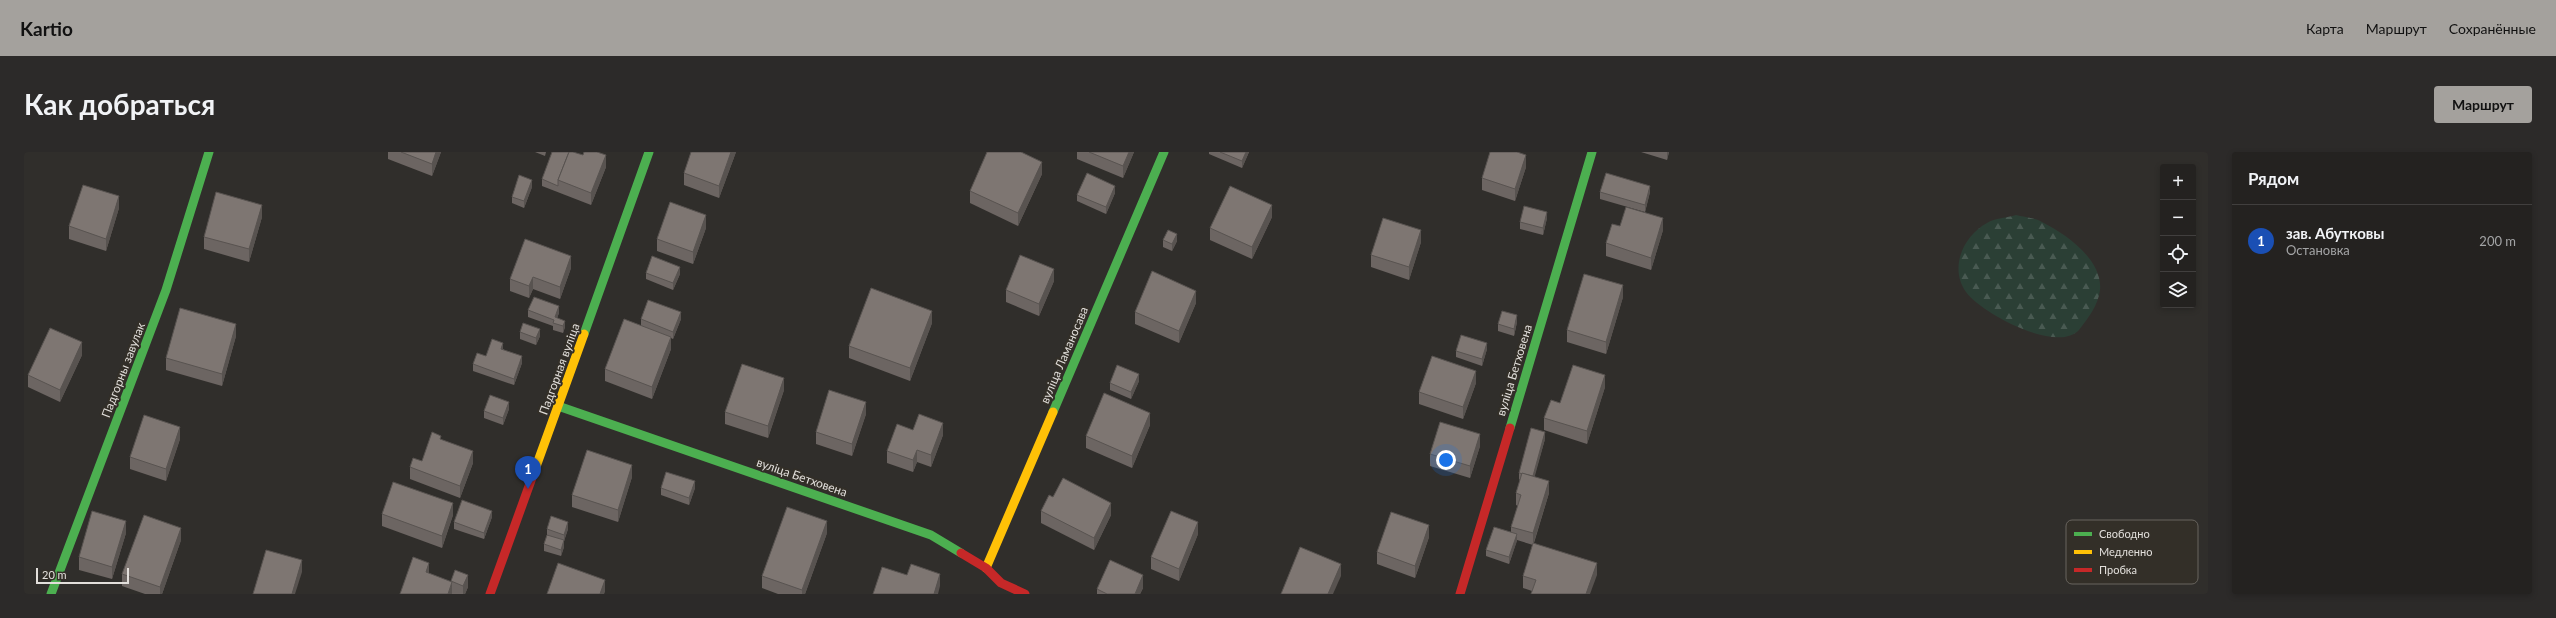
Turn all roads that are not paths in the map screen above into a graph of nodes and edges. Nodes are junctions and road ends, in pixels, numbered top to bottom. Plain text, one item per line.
1 (209, 152) edge
2 (649, 152) edge
3 (1164, 152) edge
4 (1592, 152) edge
5 (558, 406) junction
6 (986, 568) junction
7 (51, 594) edge
8 (490, 594) edge
9 (1025, 594) edge
10 (1460, 594) edge

1 - 7 street, Падгорны завулак
2 - 5 street, Падгорная вуліца
3 - 6 street, вуліца Ламаносава
4 - 10 street, вуліца Бетховена
5 - 6 street, вуліца Бетховена
5 - 8 street, Падгорная вуліца
6 - 9 street, вуліца Бетховена

